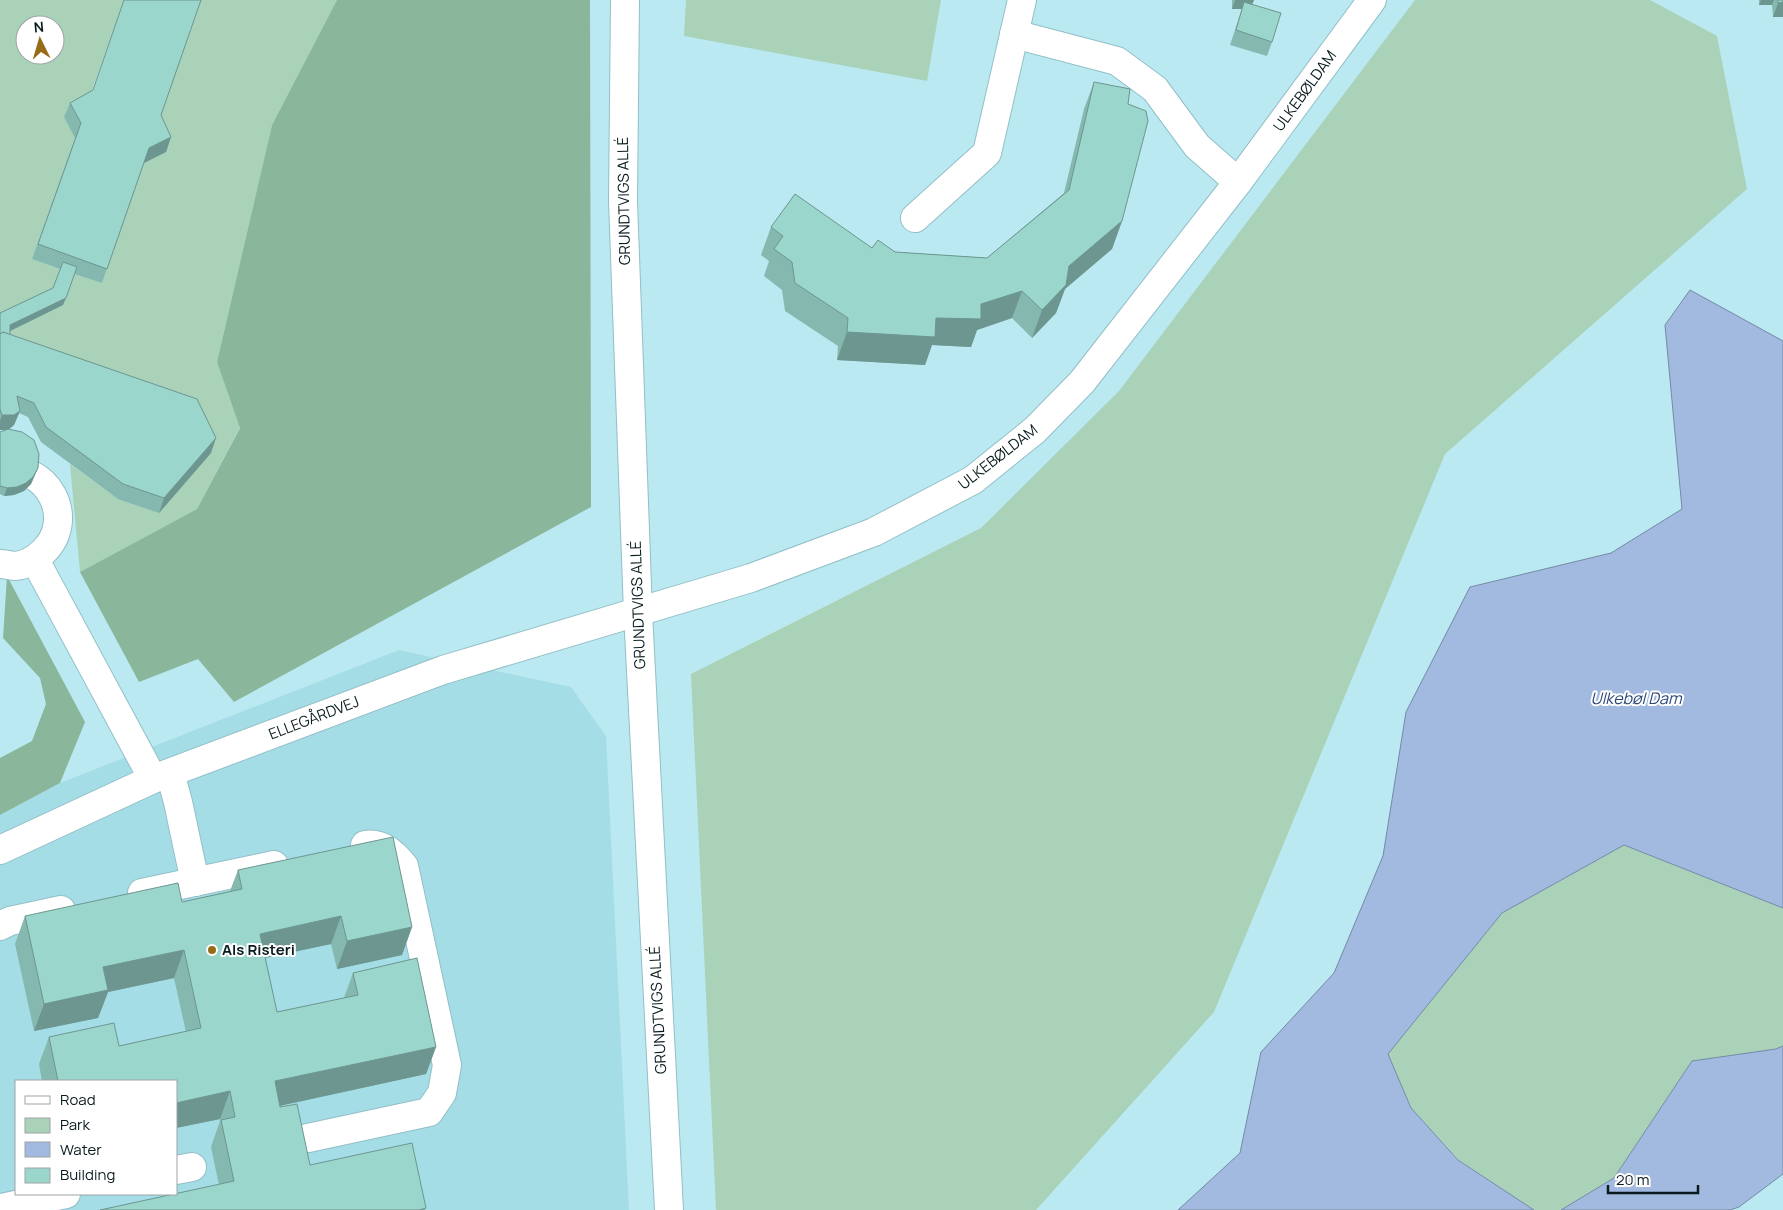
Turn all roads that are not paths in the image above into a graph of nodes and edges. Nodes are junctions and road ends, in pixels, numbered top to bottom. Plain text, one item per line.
1 (625, 0) edge
2 (1022, 0) edge
3 (1372, 0) edge
4 (1014, 34) junction
5 (1238, 182) junction
6 (915, 218) dead end
7 (0, 471) edge
8 (35, 560) junction
9 (0, 564) edge
10 (638, 613) junction
11 (161, 776) junction
12 (0, 850) edge
13 (342, 850) edge
14 (302, 859) edge
15 (195, 882) junction
16 (117, 898) edge
17 (88, 905) edge
18 (0, 926) edge
19 (308, 1138) dead end
20 (61, 1195) edge
21 (1, 1210) edge
22 (669, 1210) edge

1 - 10 street, GRUNDTVIGS ALLÉ
2 - 4 street
3 - 5 street, ULKEBØLDAM
4 - 5 street
4 - 6 street
5 - 10 street, ULKEBØLDAM
7 - 8 street
8 - 9 street
8 - 11 street
10 - 11 street, ELLEGÅRDVEJ
10 - 22 street, GRUNDTVIGS ALLÉ
11 - 12 street, ELLEGÅRDVEJ
11 - 15 street
13 - 19 street
14 - 15 street
15 - 16 street
17 - 18 street
20 - 21 street

